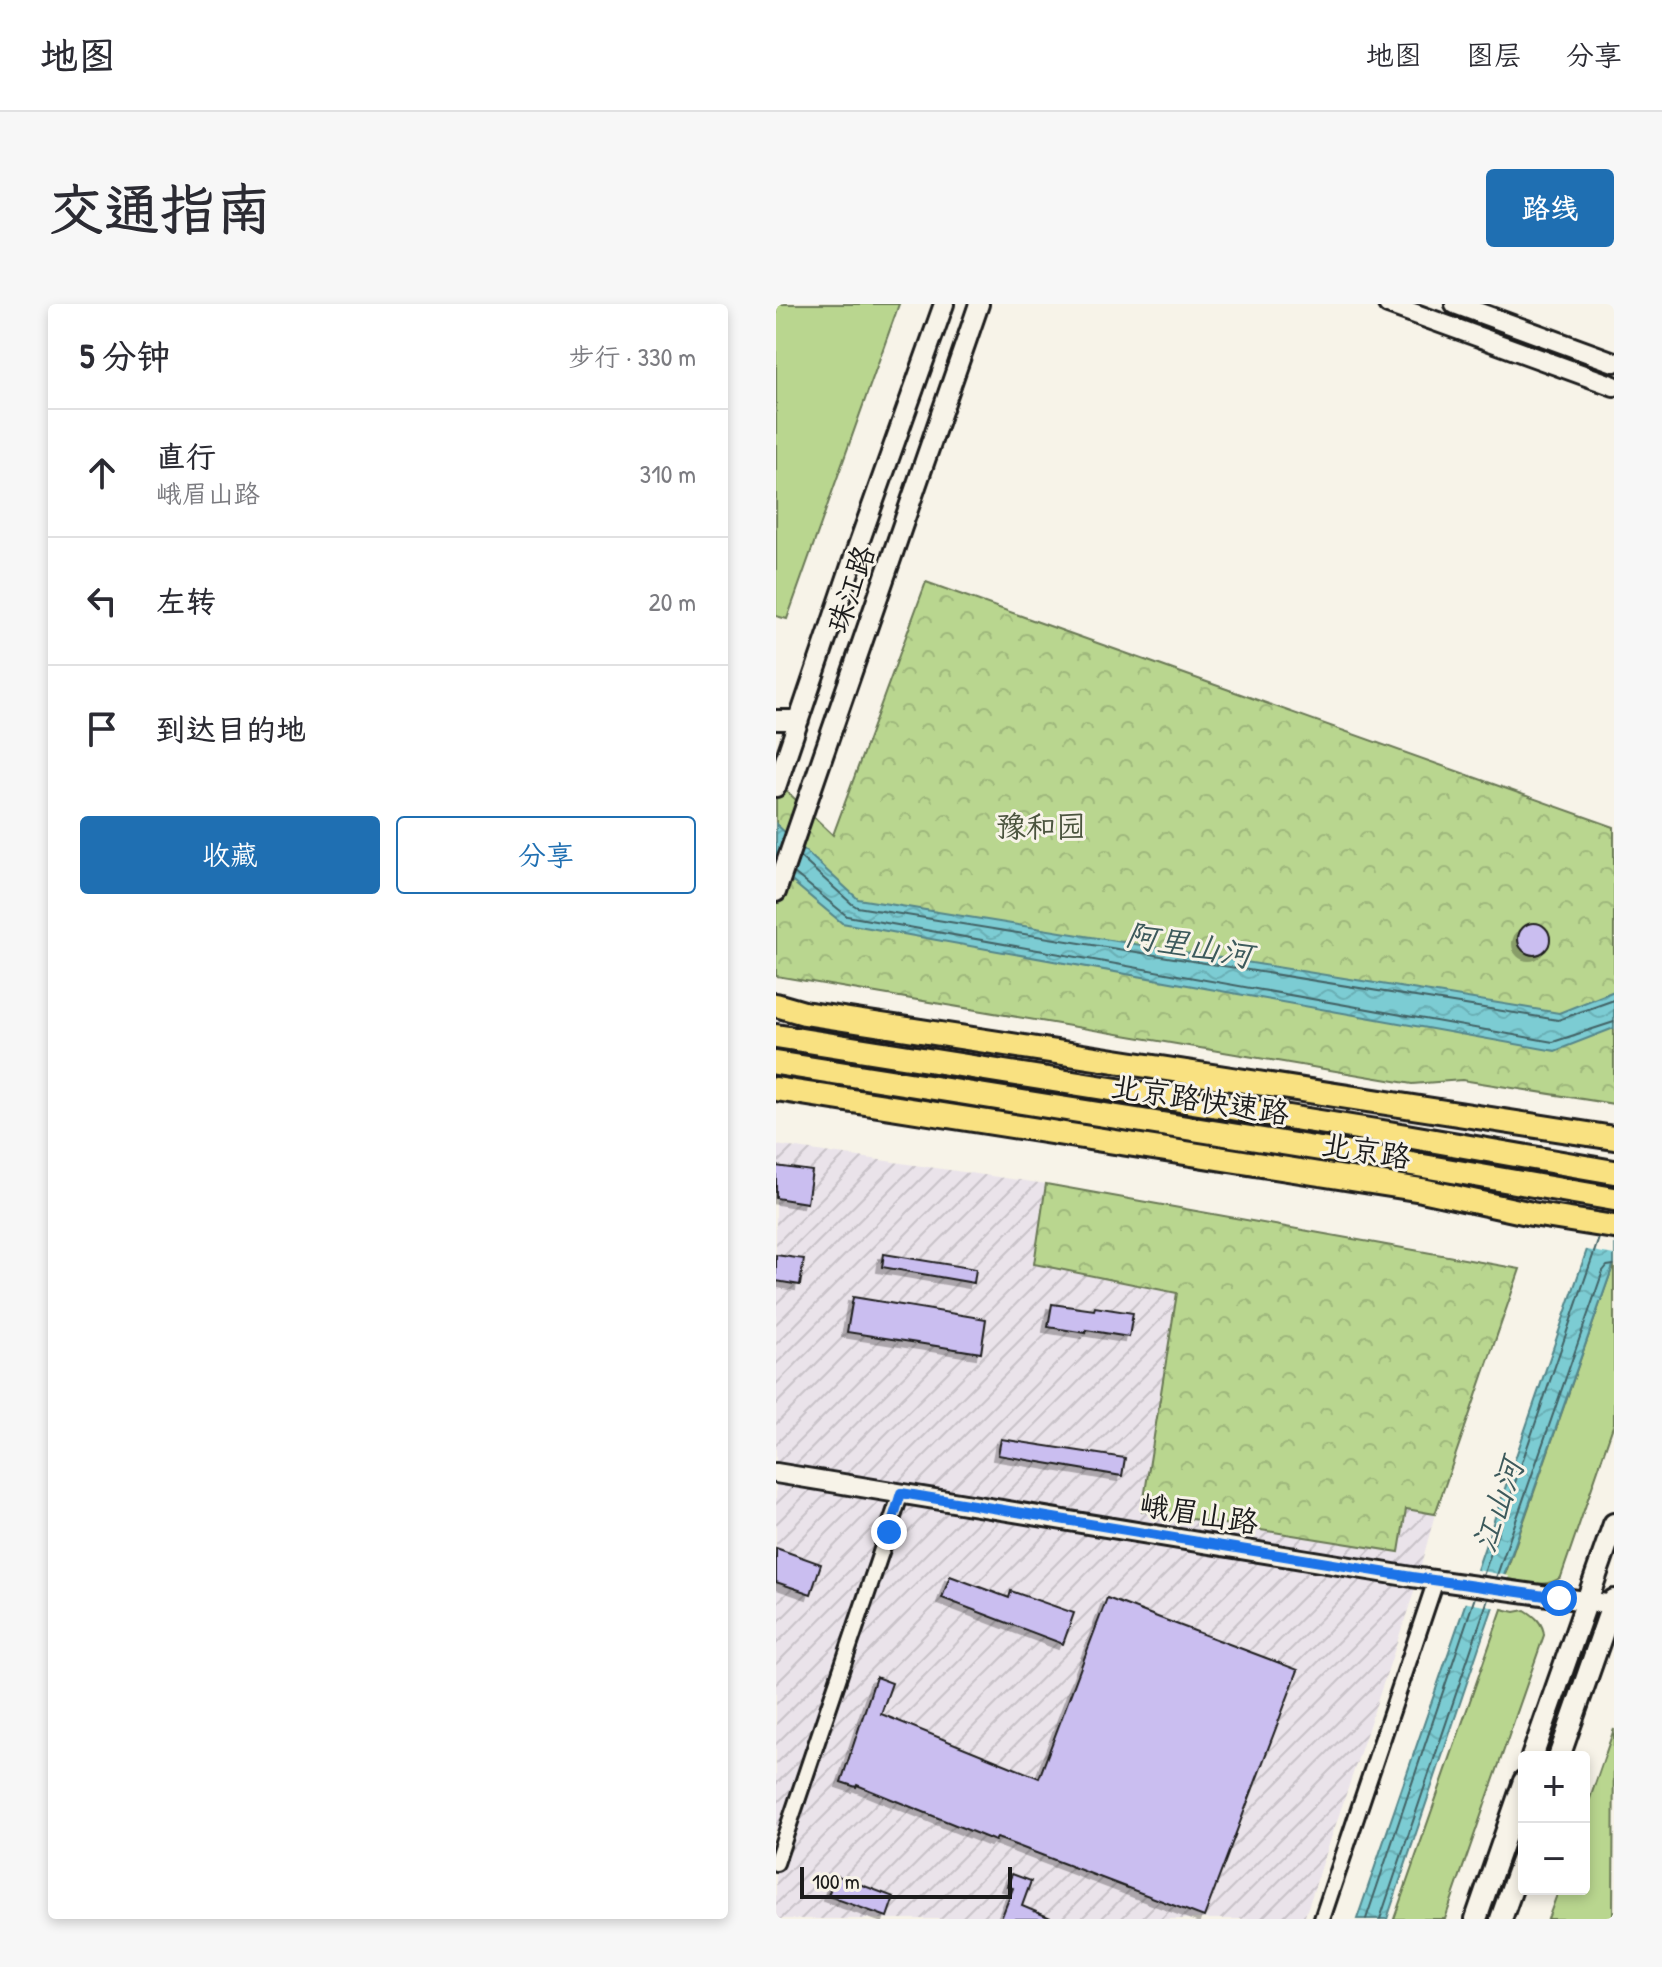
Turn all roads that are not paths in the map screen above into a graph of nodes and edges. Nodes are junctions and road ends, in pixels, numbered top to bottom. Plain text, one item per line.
1 (944, 304) edge
2 (979, 304) edge
3 (1388, 304) edge
4 (1455, 304) edge
5 (1614, 362) edge
6 (1614, 386) edge
7 (776, 720) edge
8 (799, 720) junction
9 (776, 787) edge
10 (776, 891) edge
11 (776, 1005) edge
12 (776, 1033) edge
13 (776, 1063) edge
14 (776, 1089) edge
15 (1614, 1138) edge
16 (1614, 1172) edge
17 (1614, 1199) edge
18 (1614, 1227) edge
19 (776, 1473) edge
20 (901, 1493) junction
21 (1614, 1524) edge
22 (1436, 1580) junction
23 (1587, 1602) junction
24 (1613, 1604) edge
25 (1534, 1751) edge
26 (1561, 1751) edge
27 (1518, 1798) edge
28 (776, 1863) edge
29 (1518, 1872) edge
30 (1322, 1919) edge
31 (1476, 1919) edge
32 (1501, 1919) edge

1 - 8 street, 珠江路
2 - 10 street, 珠江路
3 - 6 street
4 - 5 street
7 - 8 street
8 - 9 street, 珠江路
11 - 15 main road, 北京路
12 - 16 main road, 北京路快速路
13 - 17 main road, 北京路快速路
14 - 18 main road, 北京路
19 - 20 street, 峨眉山路
20 - 22 street, 峨眉山路
20 - 28 street
21 - 23 main road
22 - 23 street, 峨眉山路
22 - 30 street
23 - 24 street, 峨眉山路
23 - 25 main road
24 - 26 main road
27 - 31 main road
29 - 32 main road

